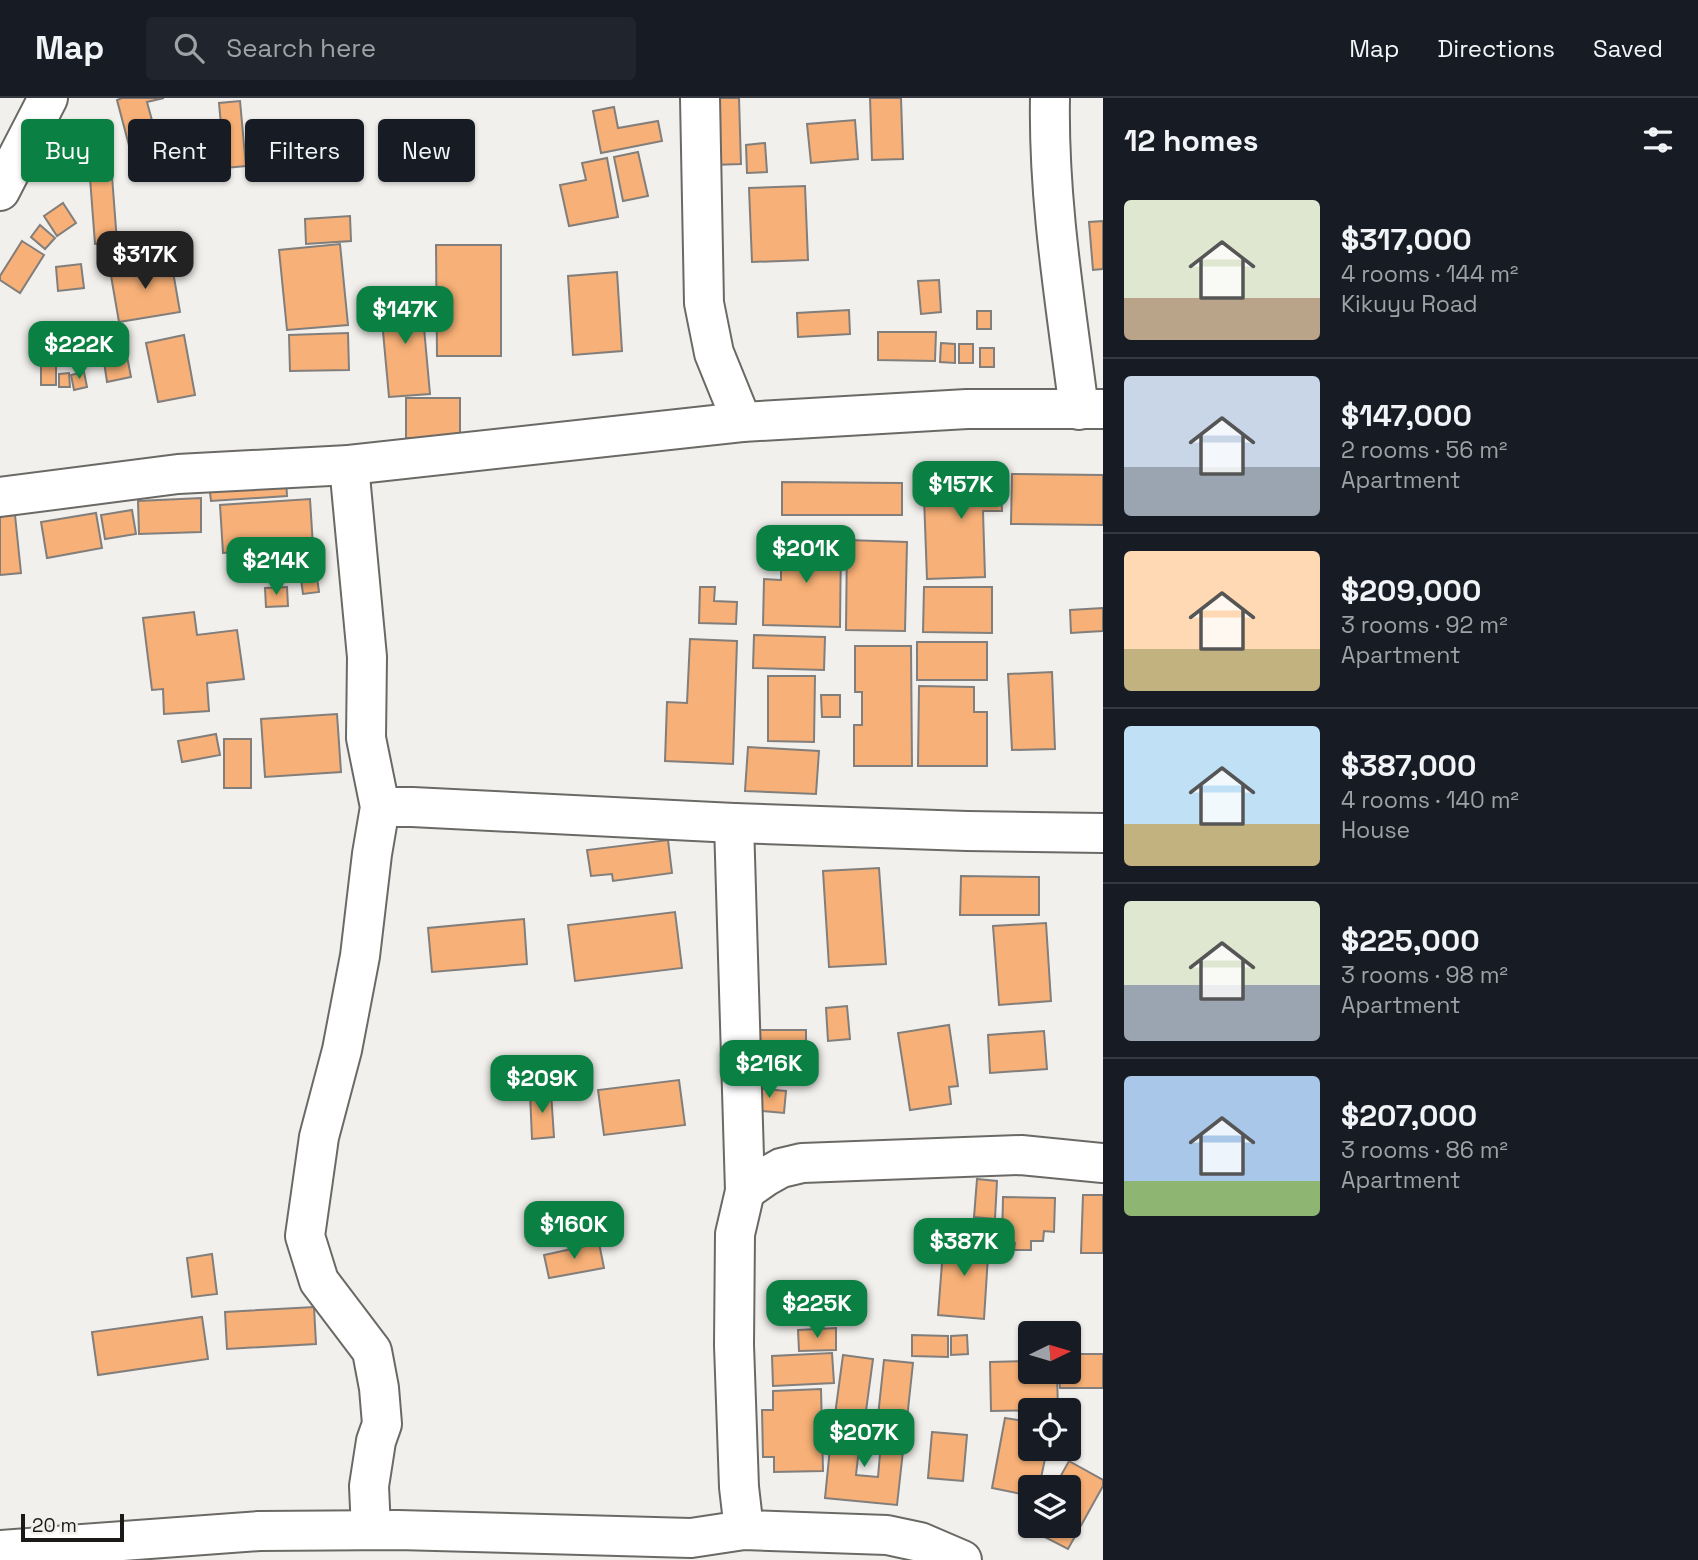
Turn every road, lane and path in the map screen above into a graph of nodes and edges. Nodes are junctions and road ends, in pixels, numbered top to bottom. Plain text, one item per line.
1 (48, 98) edge
2 (700, 98) edge
3 (1050, 98) edge
4 (0, 191) edge
5 (1091, 410) edge
6 (742, 422) junction
7 (349, 465) junction
8 (0, 497) edge
9 (380, 807) junction
10 (734, 823) junction
11 (1103, 833) edge
12 (1103, 1163) edge
13 (746, 1191) junction
14 (371, 1530) junction
15 (744, 1530) junction
16 (0, 1550) edge
17 (962, 1560) edge

1 - 4 street
2 - 6 street
3 - 5 street
5 - 6 street
6 - 7 street
7 - 8 street
7 - 9 street
9 - 10 street
9 - 14 street
10 - 11 street
10 - 13 street
12 - 13 street
13 - 15 street
14 - 15 street
14 - 16 street
15 - 17 street

